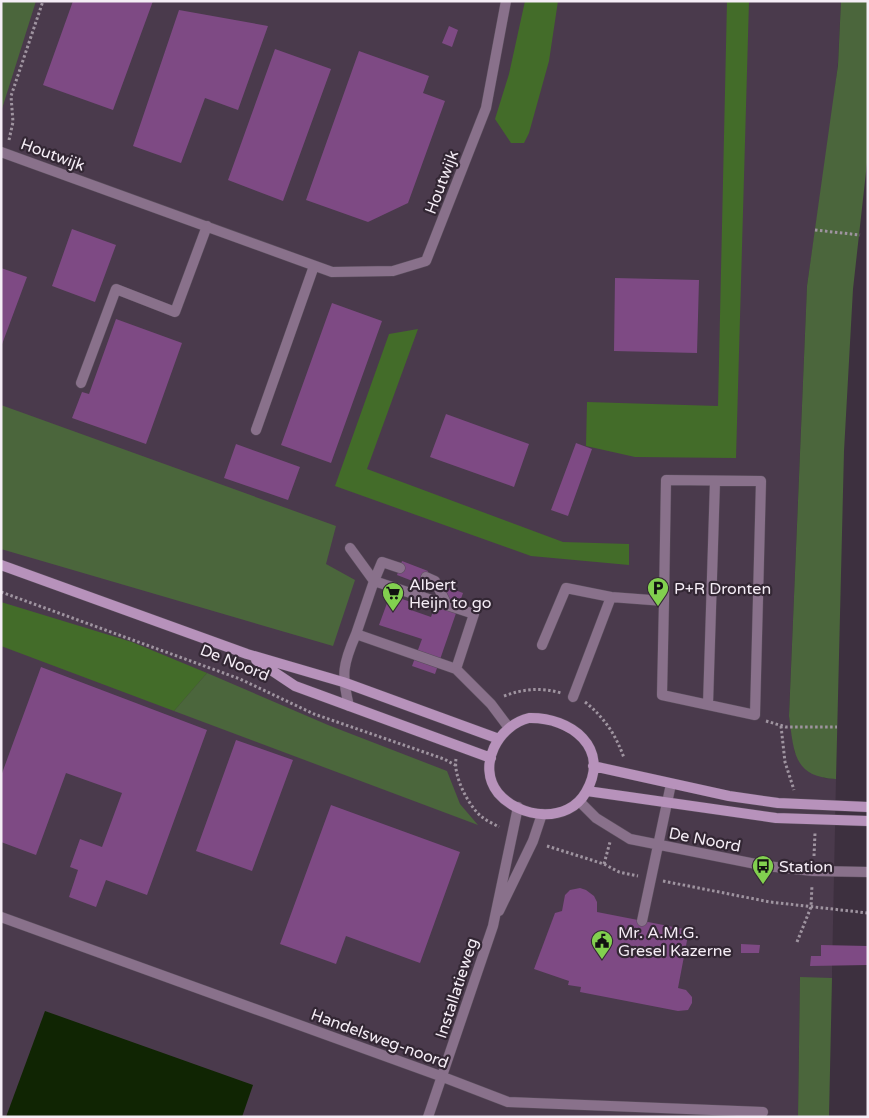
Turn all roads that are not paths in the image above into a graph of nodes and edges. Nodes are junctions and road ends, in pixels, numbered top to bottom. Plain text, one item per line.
1 (506, 1) edge
2 (3, 152) edge
3 (207, 226) junction
4 (314, 266) junction
5 (81, 383) dead end
6 (256, 430) dead end
7 (714, 481) junction
8 (350, 548) dead end
9 (1, 565) edge
10 (400, 568) dead end
11 (426, 578) dead end
12 (374, 581) junction
13 (611, 597) junction
14 (664, 601) junction
15 (447, 605) junction
16 (356, 634) junction
17 (542, 645) dead end
18 (247, 654) junction
19 (456, 669) junction
20 (343, 682) junction
21 (573, 697) dead end
22 (708, 705) junction
23 (349, 706) junction
24 (509, 728) junction
25 (499, 739) junction
26 (491, 758) junction
27 (593, 766) junction
28 (671, 784) junction
29 (587, 791) junction
30 (580, 802) junction
31 (667, 804) junction
32 (518, 807) junction
33 (868, 807) edge
34 (542, 814) junction
35 (868, 821) edge
36 (658, 845) junction
37 (868, 872) edge
38 (1, 917) edge
39 (642, 921) dead end
40 (493, 926) junction
41 (443, 1076) junction
42 (763, 1112) dead end
43 (428, 1117) edge

1 - 4 street, Houtwijk
2 - 3 street, Houtwijk
3 - 4 street, Houtwijk
3 - 5 street
4 - 6 street
7 - 14 street
7 - 22 street
7 - 22 street
8 - 12 street
9 - 18 main road, De Noord
10 - 12 street
11 - 15 street
12 - 15 street
12 - 16 street
13 - 14 street
13 - 17 street
13 - 21 street
14 - 22 street
15 - 19 street
16 - 19 street
16 - 20 street
18 - 20 main road, De Noord
18 - 23 main road, De Noord
19 - 24 street
20 - 23 street
20 - 25 main road, De Noord
23 - 26 main road, De Noord
24 - 25 main road
24 - 27 main road
25 - 26 main road
26 - 32 main road
27 - 28 main road
27 - 29 main road
28 - 31 street
28 - 33 main road
29 - 30 main road
29 - 31 main road, De Noord
30 - 34 main road
30 - 36 street, De Noord
31 - 35 main road, De Noord
31 - 36 street
32 - 34 main road
32 - 40 street, Installatieweg
34 - 40 street, Installatieweg
36 - 37 street, De Noord
36 - 39 street
38 - 41 street, Handelsweg-noord
40 - 41 street, Installatieweg
41 - 42 street, Handelsweg-noord
41 - 43 street, Installatieweg

